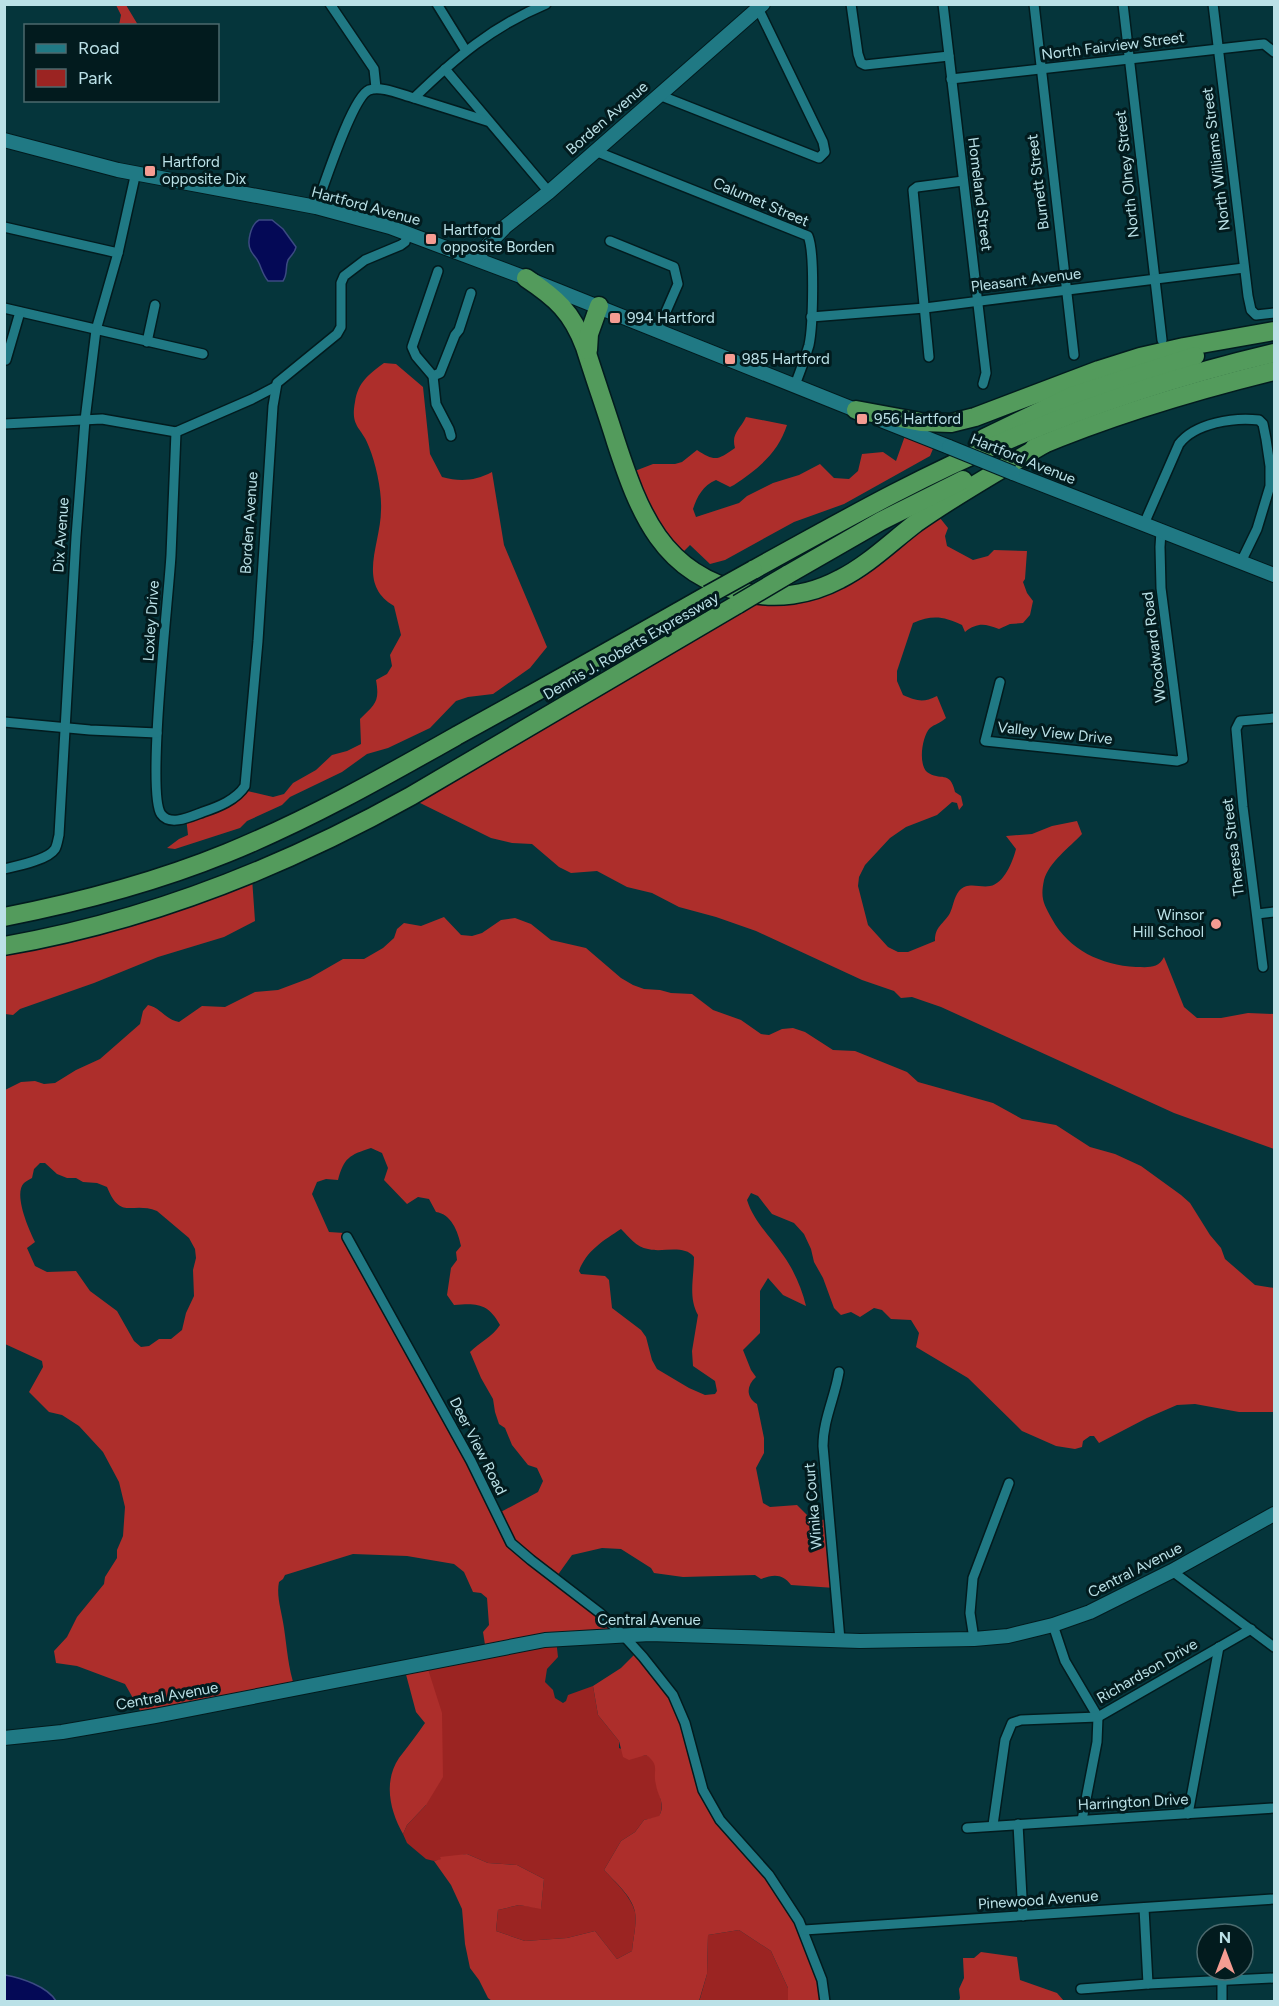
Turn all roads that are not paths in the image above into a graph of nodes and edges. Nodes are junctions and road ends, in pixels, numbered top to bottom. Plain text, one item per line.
1 (330, 4) edge
2 (437, 4) edge
3 (546, 4) edge
4 (851, 4) edge
5 (943, 4) edge
6 (1034, 4) edge
7 (1123, 4) edge
8 (1213, 4) edge
9 (761, 6) edge
10 (1218, 49) junction
11 (466, 51) junction
12 (1275, 52) edge
13 (949, 57) junction
14 (1129, 60) junction
15 (445, 69) junction
16 (1040, 70) junction
17 (951, 79) junction
18 (376, 88) junction
19 (659, 95) junction
20 (414, 98) junction
21 (487, 121) junction
22 (4, 140) edge
23 (595, 151) junction
24 (136, 172) junction
25 (963, 181) junction
26 (549, 192) junction
27 (316, 207) junction
28 (4, 227) edge
29 (408, 233) junction
30 (610, 241) dead end
31 (118, 253) junction
32 (476, 258) junction
33 (1244, 268) junction
34 (438, 271) dead end
35 (520, 280) junction
36 (1155, 280) junction
37 (1067, 291) junction
38 (471, 293) dead end
39 (977, 301) junction
40 (155, 305) dead end
41 (599, 306) junction
42 (4, 308) edge
43 (925, 308) junction
44 (20, 312) junction
45 (1275, 313) edge
46 (812, 317) junction
47 (96, 330) junction
48 (658, 330) junction
49 (1275, 332) edge
50 (1162, 340) dead end
51 (147, 342) junction
52 (1275, 353) edge
53 (203, 354) dead end
54 (1074, 355) dead end
55 (929, 357) dead end
56 (6, 360) edge
57 (591, 366) junction
58 (1275, 371) edge
59 (433, 376) junction
60 (983, 384) dead end
61 (795, 386) junction
62 (275, 387) junction
63 (856, 410) junction
64 (85, 420) junction
65 (4, 424) edge
66 (176, 432) junction
67 (451, 436) dead end
68 (1044, 444) junction
69 (894, 493) junction
70 (1144, 524) junction
71 (1161, 531) junction
72 (1241, 562) junction
73 (1275, 575) edge
74 (1000, 682) dead end
75 (1275, 718) edge
76 (4, 722) edge
77 (64, 726) junction
78 (157, 733) junction
79 (1183, 759) joint
80 (159, 813) joint
81 (4, 869) edge
82 (1275, 912) edge
83 (1257, 914) junction
84 (4, 917) edge
85 (4, 946) edge
86 (1263, 967) dead end
87 (347, 1237) dead end
88 (839, 1372) dead end
89 (1009, 1483) dead end
90 (1275, 1514) edge
91 (1172, 1570) junction
92 (1053, 1625) junction
93 (1251, 1629) junction
94 (623, 1635) junction
95 (974, 1639) junction
96 (840, 1640) junction
97 (1219, 1647) junction
98 (1275, 1647) edge
99 (1098, 1717) junction
100 (4, 1738) edge
101 (1275, 1808) edge
102 (1188, 1814) junction
103 (1082, 1820) junction
104 (1018, 1824) junction
105 (993, 1825) junction
106 (967, 1828) dead end
107 (1275, 1899) edge
108 (1144, 1908) junction
109 (1023, 1916) junction
110 (804, 1930) junction
111 (1275, 1978) edge
112 (1255, 1979) edge
113 (1197, 1982) edge
114 (1222, 1982) edge
115 (1148, 1984) junction
116 (1081, 1989) dead end
117 (825, 2001) edge
118 (1222, 2001) edge

1 - 18 street
2 - 11 street
3 - 11 street
4 - 13 street
5 - 13 street
6 - 16 street, Burnett Street
7 - 14 street, North Olney Street
8 - 10 street, North Williams Street
9 - 19 main road, Borden Avenue
9 - 19 street
10 - 12 street, North Fairview Street
10 - 14 street, North Fairview Street
10 - 33 street, North Williams Street
11 - 15 street
13 - 17 street, Homeland Street
14 - 16 street, North Fairview Street
14 - 36 street, North Olney Street
15 - 20 street
15 - 21 street
16 - 17 street, North Fairview Street
16 - 37 street, Burnett Street
17 - 25 street, Homeland Street
18 - 20 street
18 - 27 street
19 - 23 main road, Borden Avenue
20 - 21 street
21 - 26 street
22 - 24 main road, Hartford Avenue
23 - 26 main road, Borden Avenue
23 - 46 street, Calumet Street
24 - 27 main road, Hartford Avenue
24 - 31 street, Dix Avenue
25 - 39 street, Homeland Street
25 - 43 street
26 - 32 main road, Borden Avenue
27 - 29 main road, Hartford Avenue
28 - 31 street
29 - 32 main road, Hartford Avenue
29 - 62 street
30 - 48 street
31 - 47 street, Dix Avenue
32 - 35 main road, Hartford Avenue
33 - 36 street, Pleasant Avenue
33 - 45 street, North Williams Street
34 - 59 street
35 - 41 main road, Hartford Avenue
35 - 57 highway
36 - 37 street, Pleasant Avenue
36 - 50 street, North Olney Street
37 - 39 street, Pleasant Avenue
37 - 54 street, Burnett Street
38 - 59 street
39 - 43 street, Pleasant Avenue
39 - 60 street, Homeland Street
40 - 51 street
41 - 48 main road, Hartford Avenue
41 - 57 highway
42 - 44 street
43 - 46 street, Pleasant Avenue
43 - 55 street
44 - 47 street
44 - 56 street
46 - 61 street, Calumet Street
47 - 51 street
47 - 64 street, Dix Avenue
48 - 61 main road, Hartford Avenue
49 - 63 highway
49 - 69 highway
51 - 53 street
52 - 69 highway, Dennis J. Roberts Expressway
57 - 68 highway
58 - 68 highway, Dennis J. Roberts Expressway
59 - 67 street
61 - 63 main road, Hartford Avenue
62 - 66 street
62 - 80 street, Borden Avenue
63 - 70 main road, Hartford Avenue, bridge
64 - 65 street
64 - 66 street
64 - 77 street, Dix Avenue
66 - 78 street, Loxley Drive
68 - 85 highway, Dennis J. Roberts Expressway, bridge
69 - 84 highway, Dennis J. Roberts Expressway, bridge
70 - 71 main road, Hartford Avenue
70 - 72 street
71 - 72 main road, Hartford Avenue
71 - 79 street, Woodward Road
72 - 73 main road, Hartford Avenue
74 - 79 street, Valley View Drive
75 - 83 street, Theresa Street
76 - 77 street
77 - 78 street
77 - 81 street, Dix Avenue
78 - 80 street, Loxley Drive
82 - 83 street
83 - 86 street, Theresa Street
87 - 94 street, Deer View Road
88 - 96 street, Winika Court
89 - 95 street
90 - 91 main road, Central Avenue
91 - 92 main road, Central Avenue
91 - 93 street
92 - 95 main road, Central Avenue
92 - 99 street
93 - 97 street, Richardson Drive
93 - 98 street
94 - 96 main road, Central Avenue
94 - 100 main road, Central Avenue
94 - 110 street, Deer View Road
95 - 96 main road, Central Avenue
97 - 99 street, Richardson Drive
97 - 102 street
99 - 103 street
99 - 105 street, Richardson Drive
101 - 102 street, Harrington Drive
102 - 103 street, Harrington Drive
103 - 104 street, Harrington Drive
104 - 105 street, Harrington Drive
104 - 109 street
105 - 106 street, Harrington Drive
107 - 108 street, Pinewood Avenue
108 - 109 street, Pinewood Avenue
108 - 115 street
109 - 110 street, Pinewood Avenue
110 - 117 street, Deer View Road
111 - 112 street
113 - 115 street
114 - 118 street
115 - 116 street

